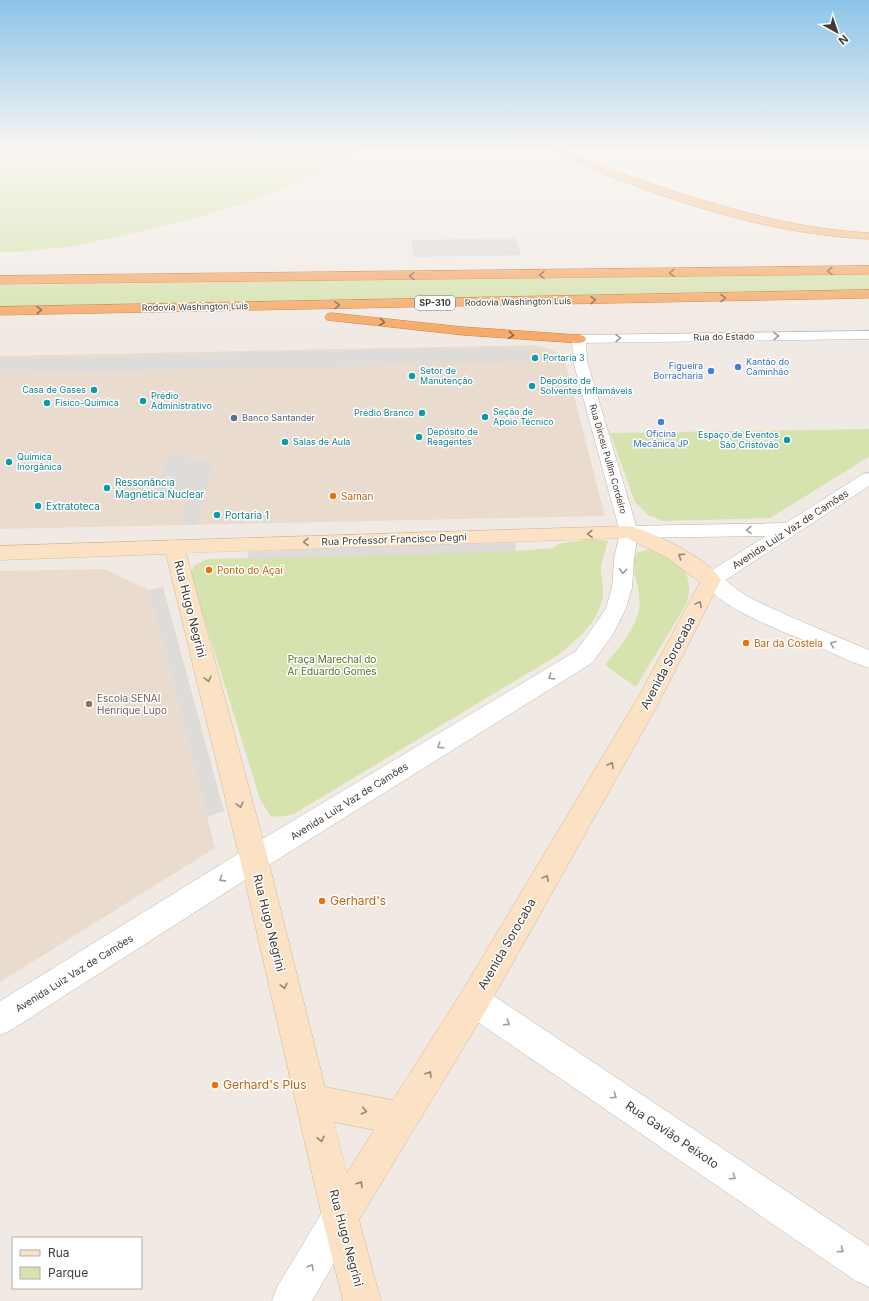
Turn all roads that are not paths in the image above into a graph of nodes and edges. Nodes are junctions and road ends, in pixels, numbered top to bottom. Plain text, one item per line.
1 (728, 211) edge
2 (752, 211) edge
3 (869, 231) edge
4 (869, 236) edge
5 (869, 270) edge
6 (0, 280) edge
7 (869, 294) edge
8 (77, 310) junction
9 (0, 311) edge
10 (869, 335) edge
11 (579, 339) junction
12 (869, 478) edge
13 (788, 530) junction
14 (629, 532) junction
15 (174, 546) junction
16 (0, 553) edge
17 (711, 580) junction
18 (869, 659) edge
19 (254, 859) junction
20 (474, 1001) junction
21 (0, 1019) edge
22 (312, 1101) junction
23 (401, 1119) junction
24 (340, 1217) junction
25 (869, 1268) edge
26 (291, 1301) edge
27 (362, 1301) edge

1 - 4 highway
2 - 3 highway
5 -> 6 highway
8 -> 7 highway, Rodovia Washington Luís / SP-310
9 -> 8 highway, Rodovia Washington Luís / SP-310
8 -> 11 highway
11 -> 10 street, Rua do Estado
11 - 14 street, Rua Dirceu Pullim Cordeiro
12 - 13 street, Avenida Luiz Vaz de Camões
13 -> 14 street, Rua Professor Francisco Degni
13 - 17 street, Avenida Luiz Vaz de Camões
14 -> 15 main road, Rua Professor Francisco Degni
17 -> 14 main road
14 -> 19 street, Avenida Luiz Vaz de Camões
15 - 16 main road, Rua Professor Francisco Degni
15 -> 19 main road, Rua Hugo Negrini
18 -> 17 street
20 -> 17 main road, Avenida Sorocaba
19 -> 21 street, Avenida Luiz Vaz de Camões
19 -> 22 main road, Rua Hugo Negrini
23 -> 20 main road, Avenida Sorocaba
20 -> 25 street, Rua Gavião Peixoto
22 -> 23 main road
22 -> 24 main road, Rua Hugo Negrini
24 -> 23 main road, Avenida Sorocaba
26 -> 24 street, Avenida Sorocaba
24 - 27 main road, Rua Hugo Negrini

